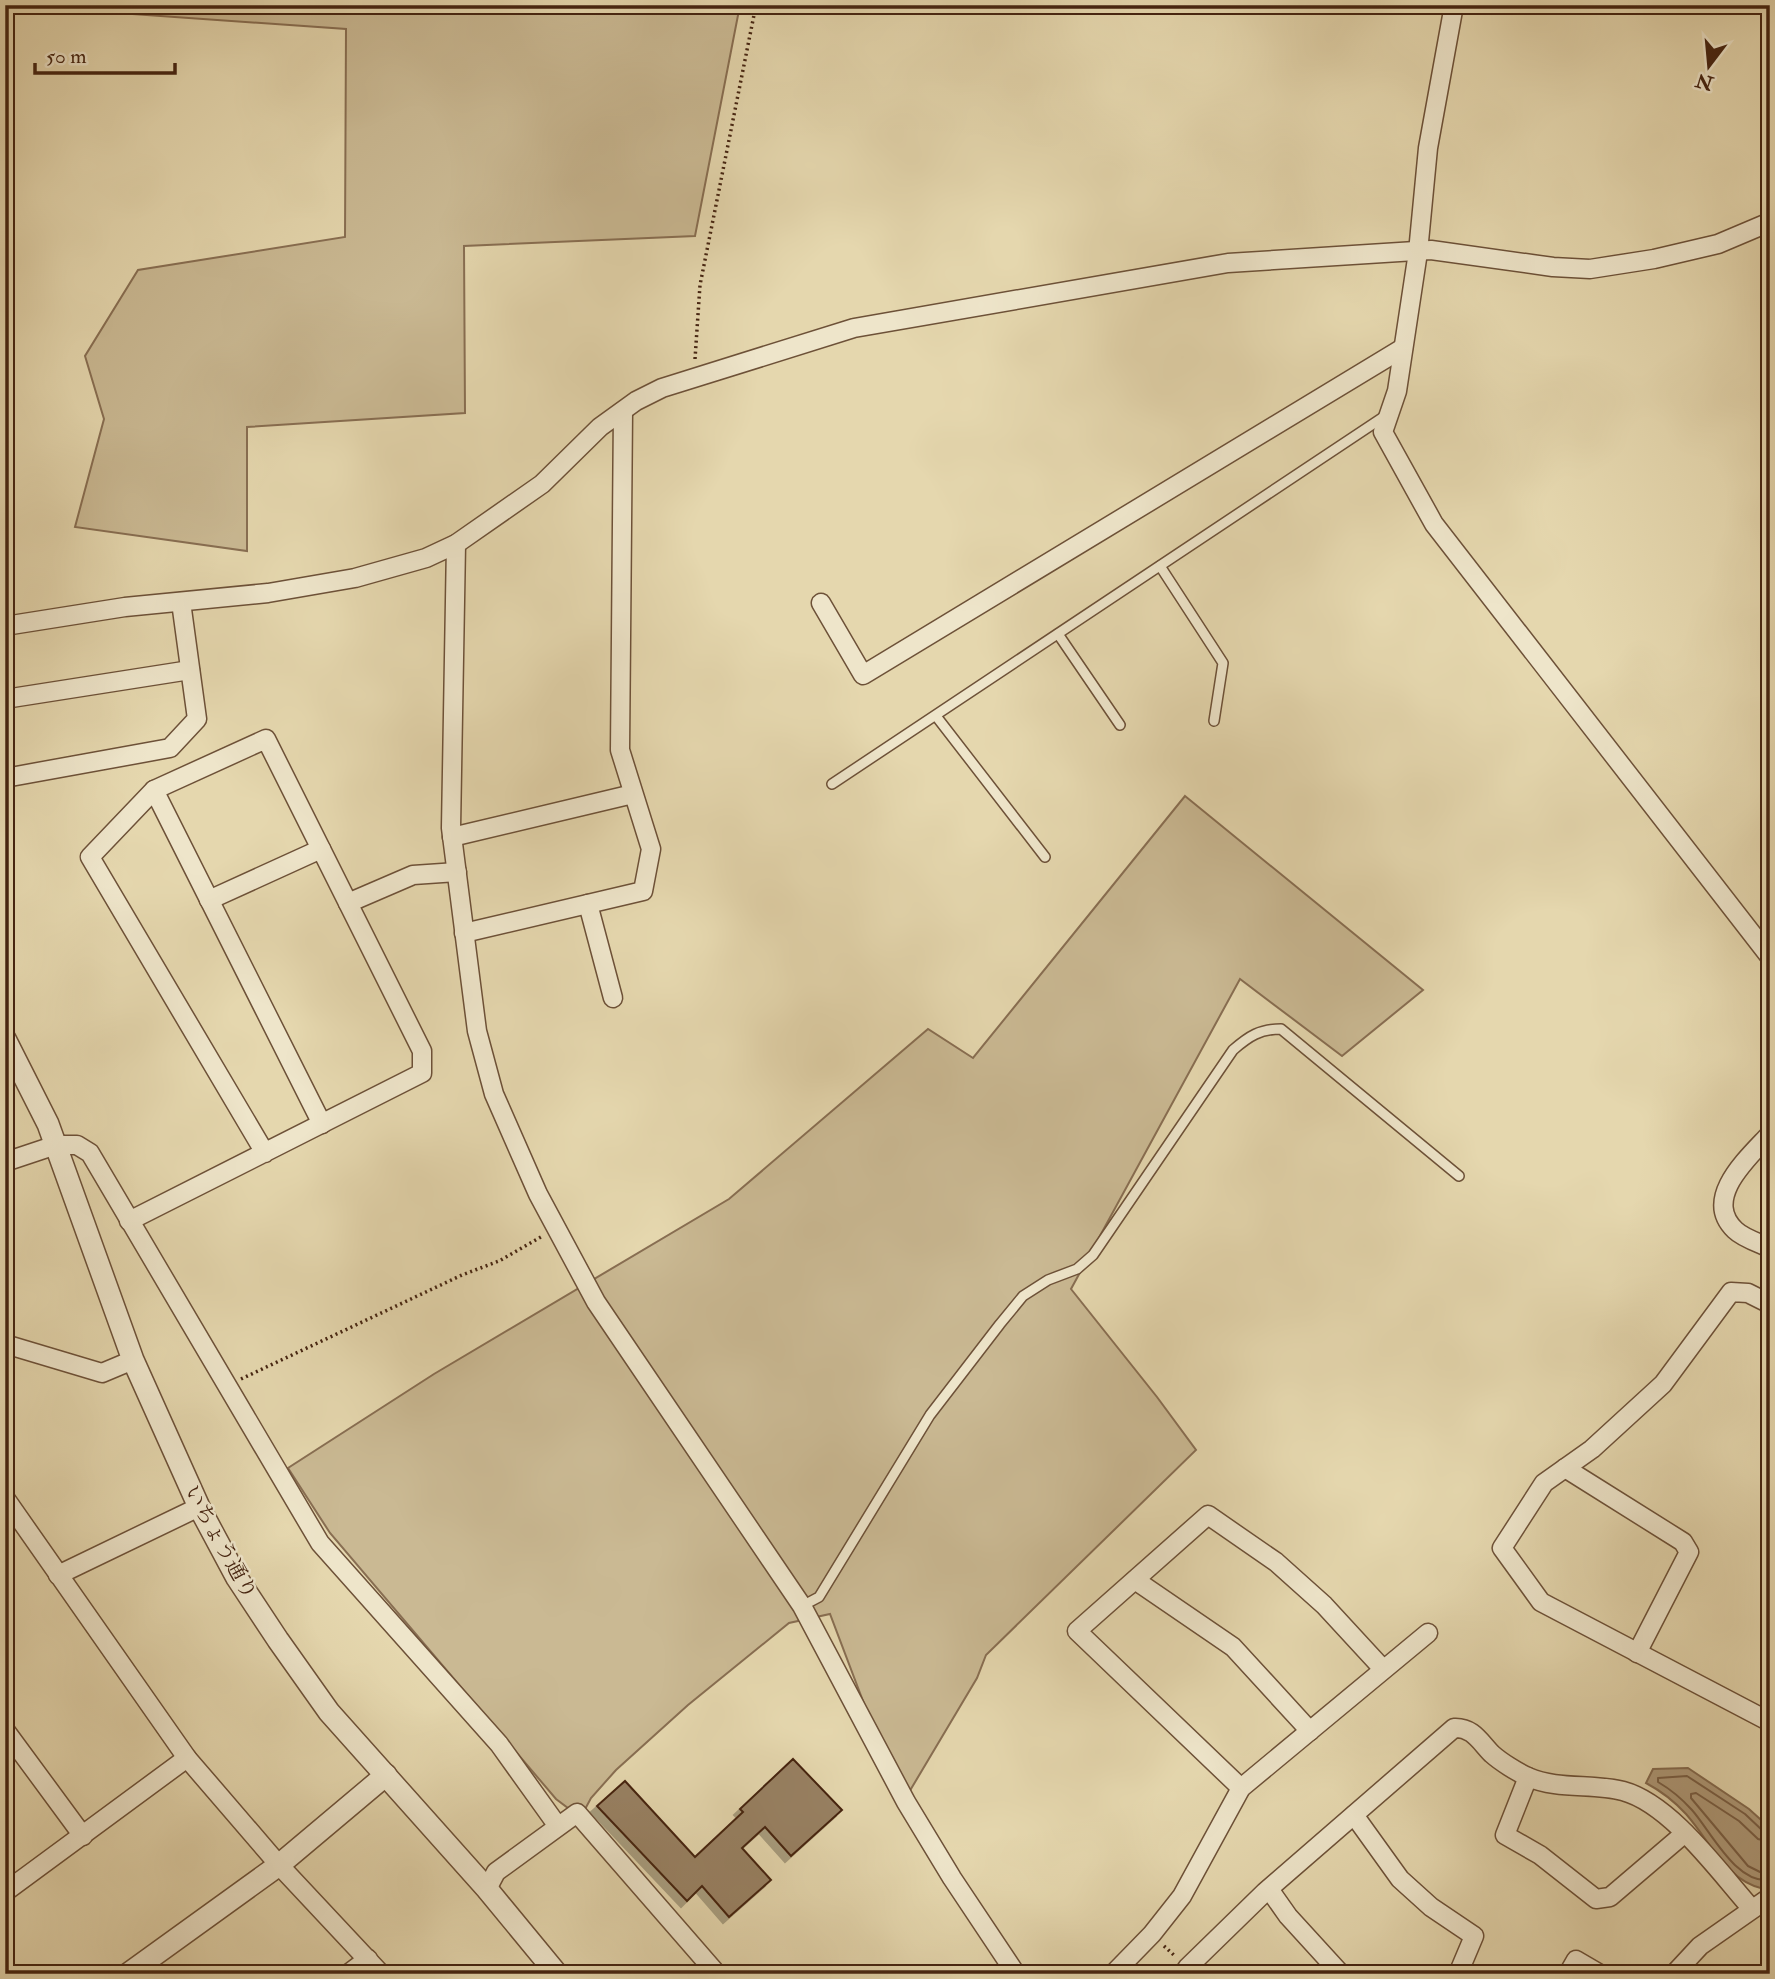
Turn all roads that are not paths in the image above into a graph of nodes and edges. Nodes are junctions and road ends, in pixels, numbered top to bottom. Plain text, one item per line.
1 (1454, 5) edge
2 (1770, 222) edge
3 (1418, 252) junction
4 (1403, 348) junction
5 (623, 411) junction
6 (1389, 413) junction
7 (456, 544) junction
8 (1160, 566) junction
9 (181, 602) junction
10 (821, 603) dead end
11 (5, 626) edge
12 (1058, 634) junction
13 (190, 670) junction
14 (5, 699) edge
15 (936, 716) junction
16 (1214, 721) dead end
17 (1120, 725) dead end
18 (5, 778) edge
19 (832, 784) dead end
20 (154, 790) junction
21 (634, 794) junction
22 (452, 837) junction
23 (321, 849) junction
24 (1045, 857) dead end
25 (457, 872) junction
26 (209, 900) junction
27 (348, 902) junction
28 (588, 904) junction
29 (464, 933) junction
30 (1770, 957) edge
31 (613, 998) dead end
32 (5, 1039) edge
33 (322, 1124) junction
34 (1770, 1134) edge
35 (56, 1145) junction
36 (265, 1153) junction
37 (5, 1162) edge
38 (1459, 1176) dead end
39 (129, 1221) junction
40 (1770, 1248) edge
41 (1770, 1304) edge
42 (5, 1344) edge
43 (134, 1360) junction
44 (1565, 1468) junction
45 (5, 1498) edge
46 (199, 1507) junction
47 (58, 1575) junction
48 (1135, 1580) junction
49 (802, 1606) junction
50 (1428, 1633) dead end
51 (1637, 1653) junction
52 (1383, 1669) junction
53 (1770, 1722) edge
54 (5, 1731) edge
55 (1310, 1731) junction
56 (187, 1758) junction
57 (386, 1775) junction
58 (1528, 1777) junction
59 (1241, 1788) junction
60 (1354, 1815) junction
61 (557, 1825) junction
62 (1685, 1833) junction
63 (83, 1836) junction
64 (279, 1865) junction
65 (487, 1889) junction
66 (1269, 1889) junction
67 (5, 1892) edge
68 (1770, 1897) edge
69 (1752, 1909) junction
70 (368, 1959) junction
71 (1190, 1971) edge
72 (128, 1974) edge
73 (348, 1974) edge
74 (381, 1974) edge
75 (557, 1974) edge
76 (716, 1974) edge
77 (1016, 1974) edge
78 (1112, 1974) edge
79 (1341, 1974) edge
80 (1458, 1974) edge
81 (1568, 1974) edge
82 (1600, 1974) edge
83 (1674, 1974) edge

1 - 3 street
2 - 3 street
3 - 4 street
3 - 5 street
4 - 6 street
4 - 10 street
5 - 7 street
5 - 21 street
6 - 8 lane
6 - 30 street
7 - 9 street
7 - 22 street
8 - 12 lane
8 - 16 lane
9 - 11 street
9 - 13 street
12 - 15 lane
12 - 17 lane
13 - 14 street
13 - 18 street
15 - 19 lane
15 - 24 lane
20 - 23 street
20 - 26 street
20 - 36 street
21 - 22 street
21 - 28 street
22 - 25 street
23 - 26 street
23 - 27 street
25 - 27 street
25 - 29 street
26 - 33 street
27 - 33 street
28 - 29 street
28 - 31 street
29 - 49 street
32 - 35 street, いちょう通り
33 - 36 street
34 - 40 street
35 - 37 street
35 - 39 street
35 - 43 street, いちょう通り
36 - 39 street
38 - 49 lane
39 - 61 street
41 - 44 street
42 - 43 street
43 - 46 street, いちょう通り
44 - 51 street
44 - 51 street
45 - 47 street
46 - 47 street
46 - 57 street, いちょう通り
47 - 56 street
48 - 52 street
48 - 55 street
48 - 59 street
49 - 77 street
50 - 52 street
51 - 53 street
52 - 55 street
54 - 63 street
55 - 59 street
56 - 63 street
56 - 64 street
57 - 64 street
57 - 65 street, いちょう通り
58 - 60 street
58 - 62 street
58 - 62 street
59 - 78 street
60 - 66 street
60 - 80 street
61 - 65 street
61 - 76 street
62 - 69 street
63 - 67 street
64 - 70 street
64 - 72 street
65 - 75 street, いちょう通り
66 - 71 street
66 - 79 street
68 - 69 street
69 - 83 street
70 - 73 street
70 - 74 street
81 - 82 street

